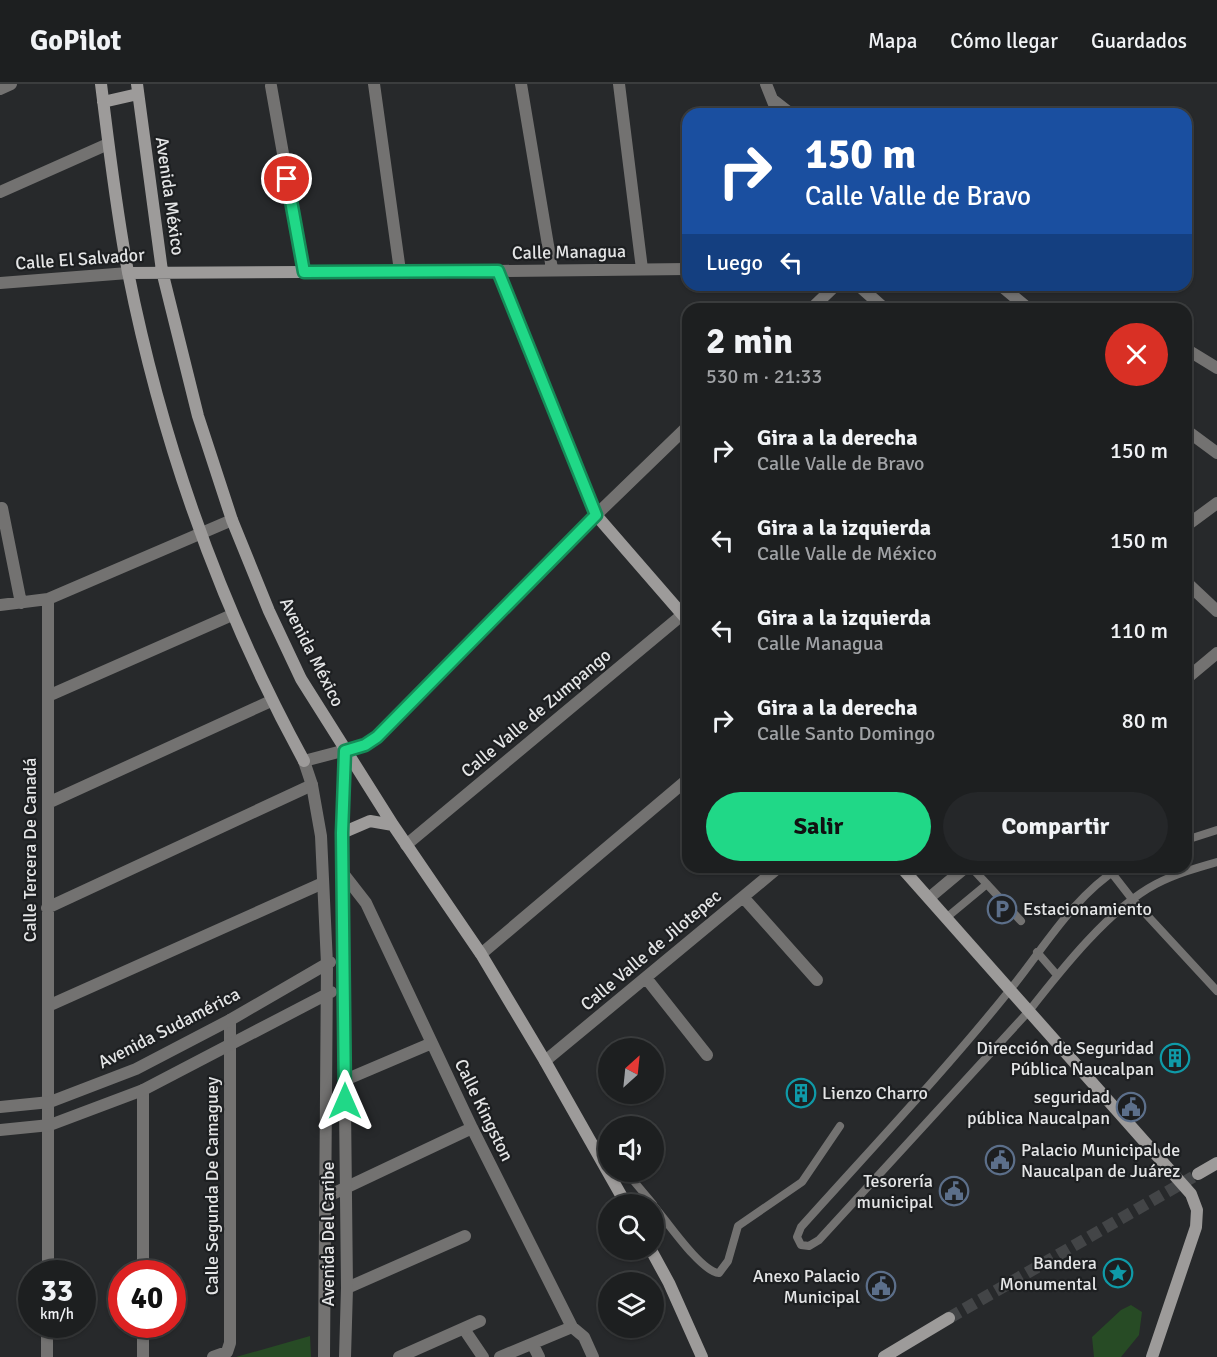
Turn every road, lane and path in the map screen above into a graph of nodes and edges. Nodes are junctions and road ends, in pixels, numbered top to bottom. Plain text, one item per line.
1 (11, 84) edge
2 (101, 84) edge
3 (374, 84) edge
4 (521, 84) edge
5 (619, 84) edge
6 (766, 84) edge
7 (270, 85) edge
8 (0, 89) edge
9 (138, 89) edge
10 (771, 98) junction
11 (103, 102) junction
12 (775, 108) edge
13 (784, 108) edge
14 (108, 144) junction
15 (0, 192) edge
16 (552, 269) junction
17 (642, 269) junction
18 (682, 269) edge
19 (162, 271) junction
20 (400, 271) junction
21 (498, 271) junction
22 (304, 272) junction
23 (128, 273) junction
24 (0, 283) edge
25 (830, 291) edge
26 (865, 291) edge
27 (1007, 291) edge
28 (817, 303) edge
29 (878, 303) edge
30 (1022, 303) edge
31 (1192, 353) edge
32 (1217, 368) edge
33 (682, 432) edge
34 (1192, 434) edge
35 (1217, 453) edge
36 (1217, 503) edge
37 (2, 508) dead end
38 (596, 515) junction
39 (232, 520) junction
40 (1192, 522) edge
41 (201, 534) junction
42 (1192, 588) edge
43 (48, 599) junction
44 (21, 603) junction
45 (0, 605) edge
46 (682, 610) edge
47 (1217, 611) edge
48 (232, 615) junction
49 (682, 619) edge
50 (1217, 653) edge
51 (1192, 674) edge
52 (48, 696) junction
53 (271, 701) junction
54 (345, 751) junction
55 (304, 761) junction
56 (312, 784) junction
57 (682, 784) edge
58 (50, 802) junction
59 (393, 825) junction
60 (1217, 830) edge
61 (342, 833) junction
62 (321, 836) junction
63 (1192, 838) edge
64 (406, 844) junction
65 (1217, 862) edge
66 (1192, 870) edge
67 (772, 873) edge
68 (906, 873) edge
69 (959, 873) edge
70 (977, 873) edge
71 (1110, 873) edge
72 (1112, 873) edge
73 (1182, 873) edge
74 (345, 876) junction
75 (322, 883) junction
76 (987, 884) junction
77 (743, 897) junction
78 (928, 898) junction
79 (1132, 900) junction
80 (47, 908) junction
81 (946, 918) junction
82 (1021, 921) dead end
83 (1037, 952) junction
84 (344, 954) junction
85 (481, 954) junction
86 (327, 964) junction
87 (1057, 975) junction
88 (646, 978) junction
89 (817, 980) dead end
90 (345, 984) junction
91 (1009, 991) junction
92 (1217, 991) edge
93 (326, 995) junction
94 (48, 1006) junction
95 (1029, 1011) junction
96 (230, 1020) junction
97 (432, 1043) junction
98 (230, 1046) junction
99 (707, 1055) dead end
100 (545, 1061) junction
101 (345, 1080) junction
102 (143, 1090) junction
103 (50, 1102) junction
104 (0, 1107) edge
105 (50, 1125) junction
106 (840, 1126) dead end
107 (472, 1128) junction
108 (0, 1130) edge
109 (598, 1150) edge
110 (1217, 1163) edge
111 (1198, 1174) tunnel mouth
112 (635, 1182) edge
113 (346, 1188) junction
114 (645, 1194) edge
115 (326, 1197) junction
116 (664, 1218) edge
117 (465, 1236) dead end
118 (48, 1260) edge
119 (143, 1260) edge
120 (656, 1260) edge
121 (347, 1288) junction
122 (948, 1318) tunnel mouth
123 (480, 1321) dead end
124 (572, 1327) junction
125 (464, 1329) junction
126 (47, 1338) edge
127 (143, 1338) edge
128 (533, 1345) junction
129 (47, 1357) edge
130 (143, 1357) edge
131 (213, 1357) edge
132 (324, 1357) edge
133 (345, 1357) edge
134 (399, 1357) edge
135 (483, 1357) edge
136 (500, 1357) edge
137 (539, 1357) edge
138 (593, 1357) edge
139 (702, 1357) edge
140 (884, 1357) edge
141 (1152, 1357) edge

1 - 8 street
2 - 11 main road
3 - 20 street
4 - 16 street
5 - 17 street
6 - 10 street
7 - 22 street
9 - 11 main road
9 - 19 main road, Avenida México
10 - 12 street
10 - 13 street
11 - 14 main road
14 - 15 street
14 - 23 main road
16 - 17 street, Calle Managua
16 - 21 street, Calle Managua
17 - 18 street, Calle Managua
19 - 22 main road, Calle Managua
19 - 23 main road, Calle El Salvador
19 - 39 main road, Avenida México
20 - 21 main road, Calle Managua
20 - 22 main road, Calle Managua
21 - 38 main road
23 - 24 street, Calle El Salvador
23 - 41 main road
25 - 28 street
26 - 29 street
27 - 30 street
31 - 32 street
33 - 38 street
34 - 35 street
36 - 40 street
37 - 44 street
38 - 46 main road
38 - 54 street
39 - 41 street
39 - 54 main road, Avenida México
41 - 43 street
41 - 48 main road
42 - 47 street
43 - 44 street
43 - 52 street, Calle Tercera De Canadá
44 - 45 street
48 - 52 street
48 - 53 main road
49 - 64 street, Calle Valle de Zumpango
50 - 51 street
52 - 58 street, Calle Tercera De Canadá
53 - 55 main road
53 - 58 street
54 - 55 street
54 - 59 main road, Avenida México
54 - 61 street, Avenida Del Caribe
55 - 56 street, Avenida Del Caribe
56 - 62 street, Avenida Del Caribe
56 - 80 street
57 - 85 street
58 - 80 street, Calle Tercera De Canadá
59 - 61 main road
59 - 64 main road, Avenida México
60 - 63 lane
61 - 62 street
61 - 74 street, Avenida Del Caribe
62 - 75 street, Avenida Del Caribe
64 - 85 main road, Avenida México
65 - 66 lane
67 - 77 street, Calle Valle de Jilotepec
68 - 78 main road
69 - 78 street
70 - 76 lane
71 - 83 lane
72 - 79 lane
73 - 79 lane
74 - 84 street, Avenida Del Caribe
74 - 97 street, Calle Kingston
75 - 86 street, Avenida Del Caribe
75 - 94 street
76 - 81 lane
76 - 82 lane
77 - 88 street, Calle Valle de Jilotepec
77 - 89 street
78 - 81 main road
79 - 87 lane
79 - 92 lane
80 - 94 street, Calle Tercera De Canadá
81 - 91 main road
83 - 87 lane
83 - 91 lane
84 - 86 street, Avenida Sudamérica
84 - 90 street, Avenida Del Caribe
85 - 100 main road, Avenida México
86 - 93 street, Avenida Del Caribe
86 - 96 street, Avenida Sudamérica
87 - 95 lane
88 - 99 street
88 - 100 street, Calle Valle de Jilotepec
90 - 93 street
90 - 101 street, Avenida Del Caribe
91 - 95 main road
91 - 95 lane
93 - 98 street
93 - 115 street, Avenida Del Caribe
94 - 103 street, Calle Tercera De Canadá
95 - 141 main road
96 - 98 street, Calle Segunda De Camaguey
96 - 103 street, Avenida Sudamérica
97 - 101 street
97 - 107 street, Calle Kingston
98 - 102 street
98 - 131 street, Calle Segunda De Camaguey
100 - 109 main road, Avenida México
101 - 113 street, Avenida Del Caribe
102 - 105 street
102 - 119 street
103 - 104 street, Avenida Sudamérica
103 - 105 street, Calle Tercera De Canadá
105 - 108 street
105 - 118 street, Calle Tercera De Canadá
106 - 116 lane
107 - 113 street
107 - 124 street, Calle Kingston
110 - 111 main road
112 - 114 lane
113 - 115 street
113 - 121 street, Avenida Del Caribe
115 - 132 street, Avenida Del Caribe
117 - 121 street
120 - 139 main road
121 - 133 street, Avenida Del Caribe
122 - 140 main road
123 - 125 street
124 - 128 street
124 - 138 street, Calle Kingston
125 - 134 street
125 - 135 street
126 - 129 street
127 - 130 street
128 - 136 street
128 - 137 street

